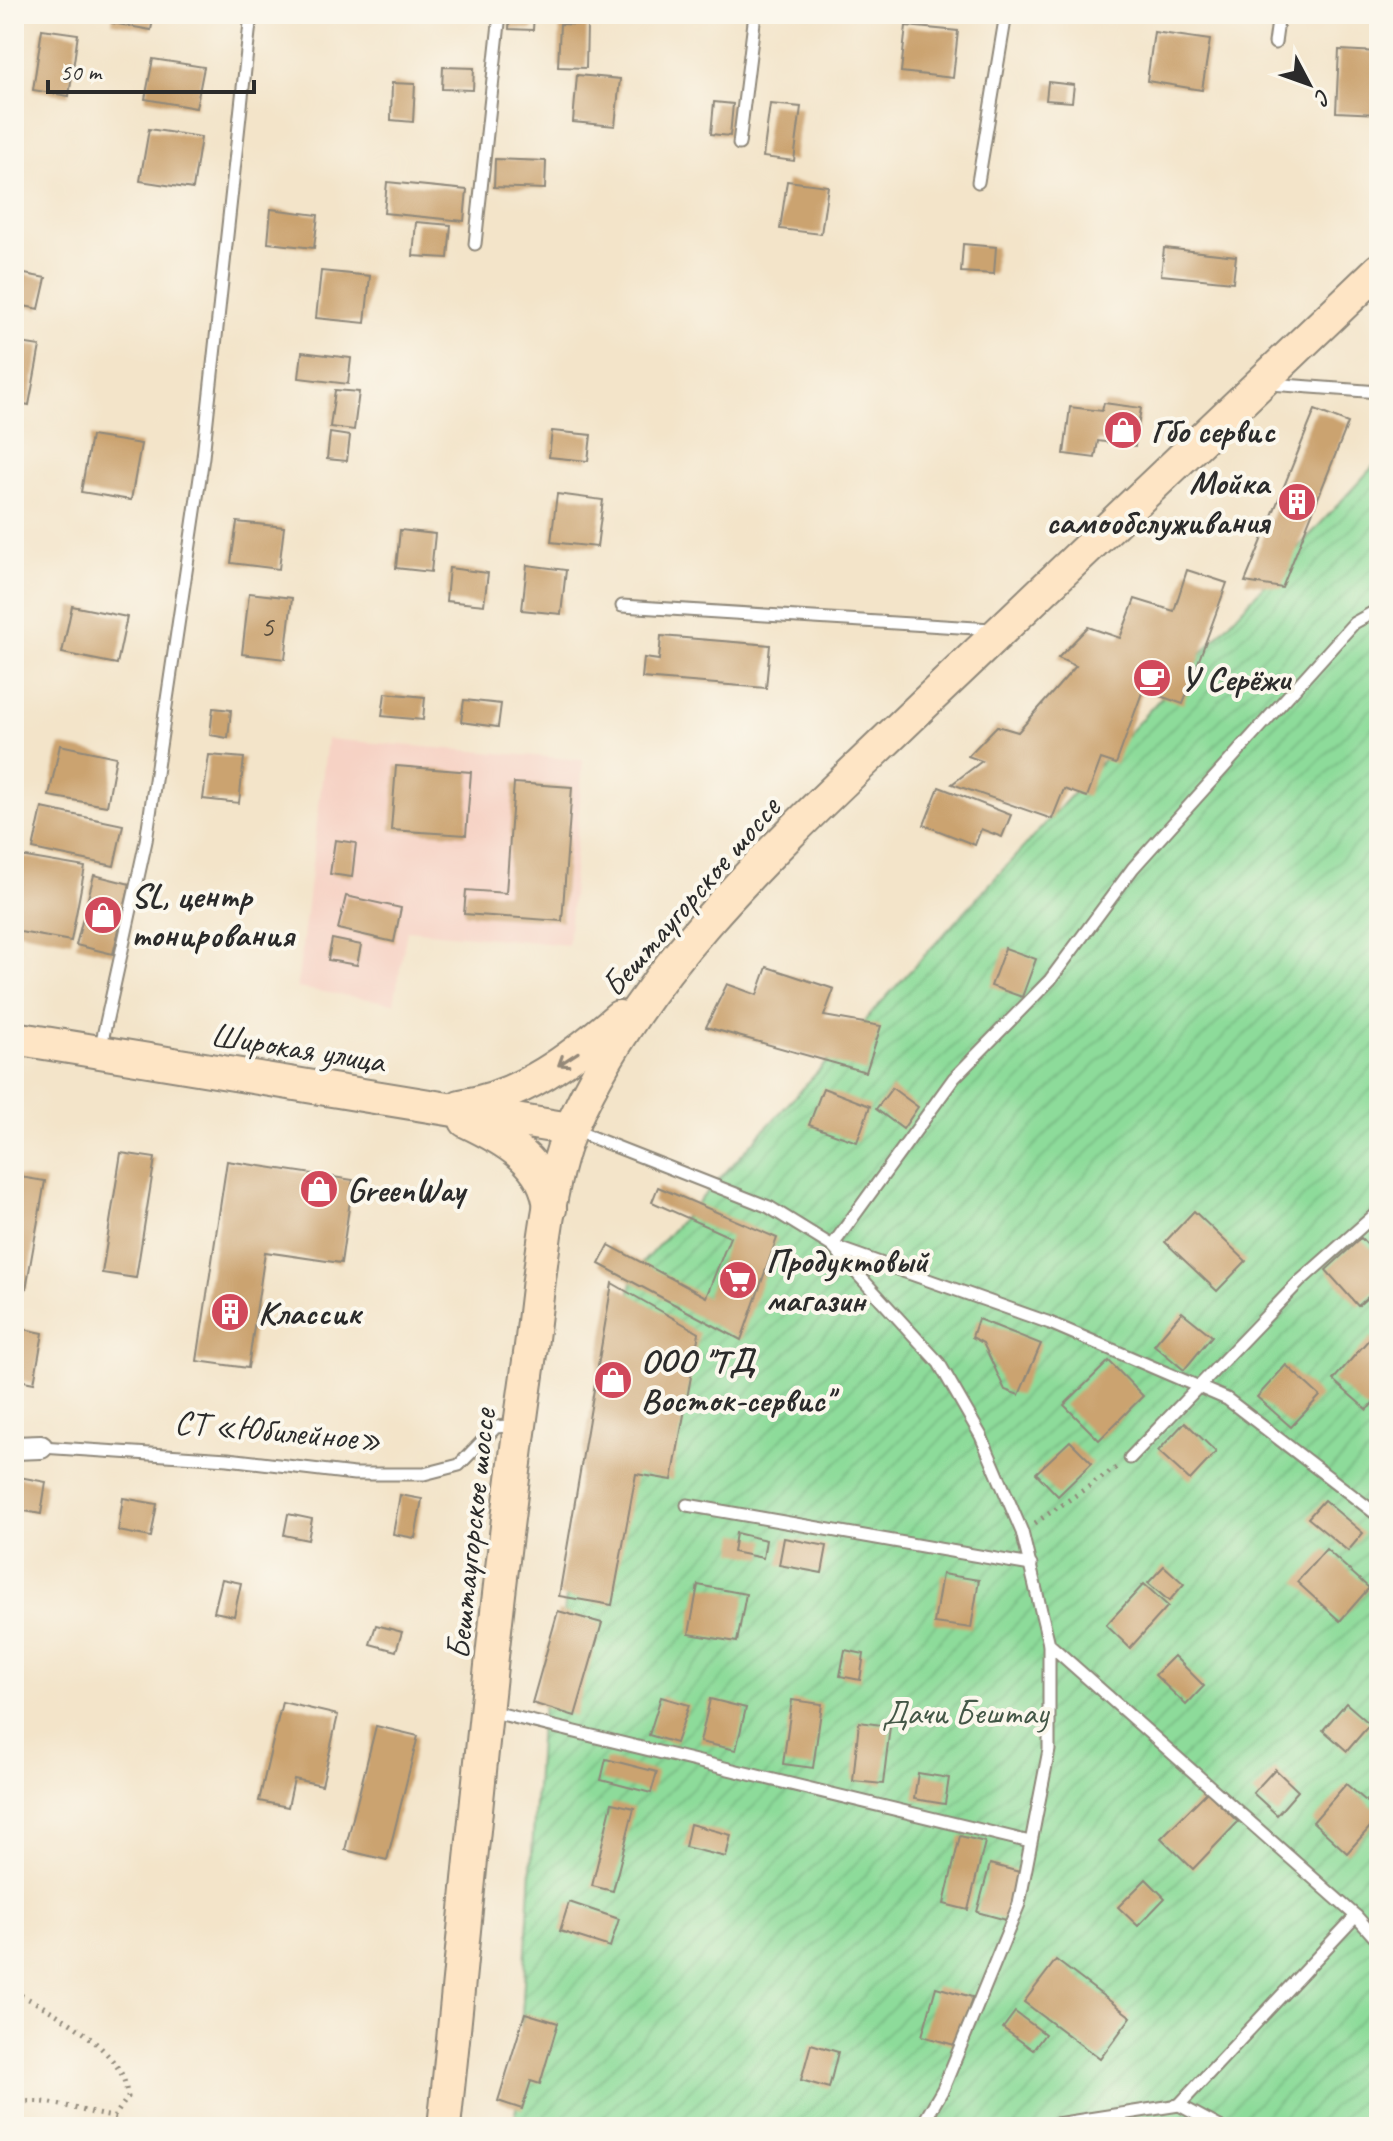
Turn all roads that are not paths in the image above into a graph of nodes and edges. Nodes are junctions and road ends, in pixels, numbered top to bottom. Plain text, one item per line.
1 (251, 14) edge
2 (500, 14) edge
3 (755, 14) edge
4 (1006, 14) edge
5 (1279, 14) edge
6 (1275, 43) dead end
7 (739, 144) dead end
8 (978, 182) dead end
9 (475, 244) dead end
10 (1379, 270) edge
11 (1262, 383) junction
12 (1379, 392) edge
13 (622, 606) dead end
14 (1379, 609) edge
15 (1001, 630) junction
16 (649, 991) junction
17 (14, 1038) edge
18 (100, 1053) junction
19 (441, 1109) junction
20 (570, 1129) junction
21 (550, 1209) junction
22 (1379, 1211) edge
23 (832, 1246) junction
24 (1202, 1387) junction
25 (520, 1425) junction
26 (41, 1447) joint
27 (14, 1448) edge
28 (1130, 1458) road end
29 (687, 1505) dead end
30 (1379, 1516) edge
31 (1031, 1565) junction
32 (1049, 1644) junction
33 (489, 1711) junction
34 (1030, 1842) junction
35 (1356, 1916) junction
36 (1379, 1942) edge
37 (1179, 2105) junction
38 (922, 2126) edge
39 (444, 2127) edge
40 (959, 2127) edge
41 (1037, 2127) edge
42 (1220, 2127) edge

1 - 18 lane
2 - 9 lane
3 - 7 lane
4 - 8 lane
5 - 6 lane
10 - 11 main road, Бештаугорское шоссе
11 - 12 lane
11 - 15 main road, Бештаугорское шоссе
13 - 15 lane
14 - 23 lane
15 - 16 main road, Бештаугорское шоссе
16 -> 19 main road
16 - 20 main road, Бештаугорское шоссе
17 - 18 main road, Широкая улица
18 - 19 main road, Широкая улица
19 - 20 main road, Широкая улица
19 - 21 main road
20 - 21 main road, Бештаугорское шоссе
20 - 23 lane
21 - 25 main road, Бештаугорское шоссе
22 - 24 lane
23 - 24 lane
23 - 31 lane
24 - 28 lane
24 - 30 lane
25 - 26 lane, СТ «Юбилейное»
25 - 33 main road, Бештаугорское шоссе
26 - 27 street, СТ «Юбилейное»
29 - 31 lane
31 - 32 lane
32 - 34 lane
32 - 35 lane
33 - 34 lane
33 - 39 main road, Бештаугорское шоссе
34 - 38 lane
35 - 36 lane
35 - 37 lane
37 - 41 lane
37 - 42 lane
38 - 40 lane

